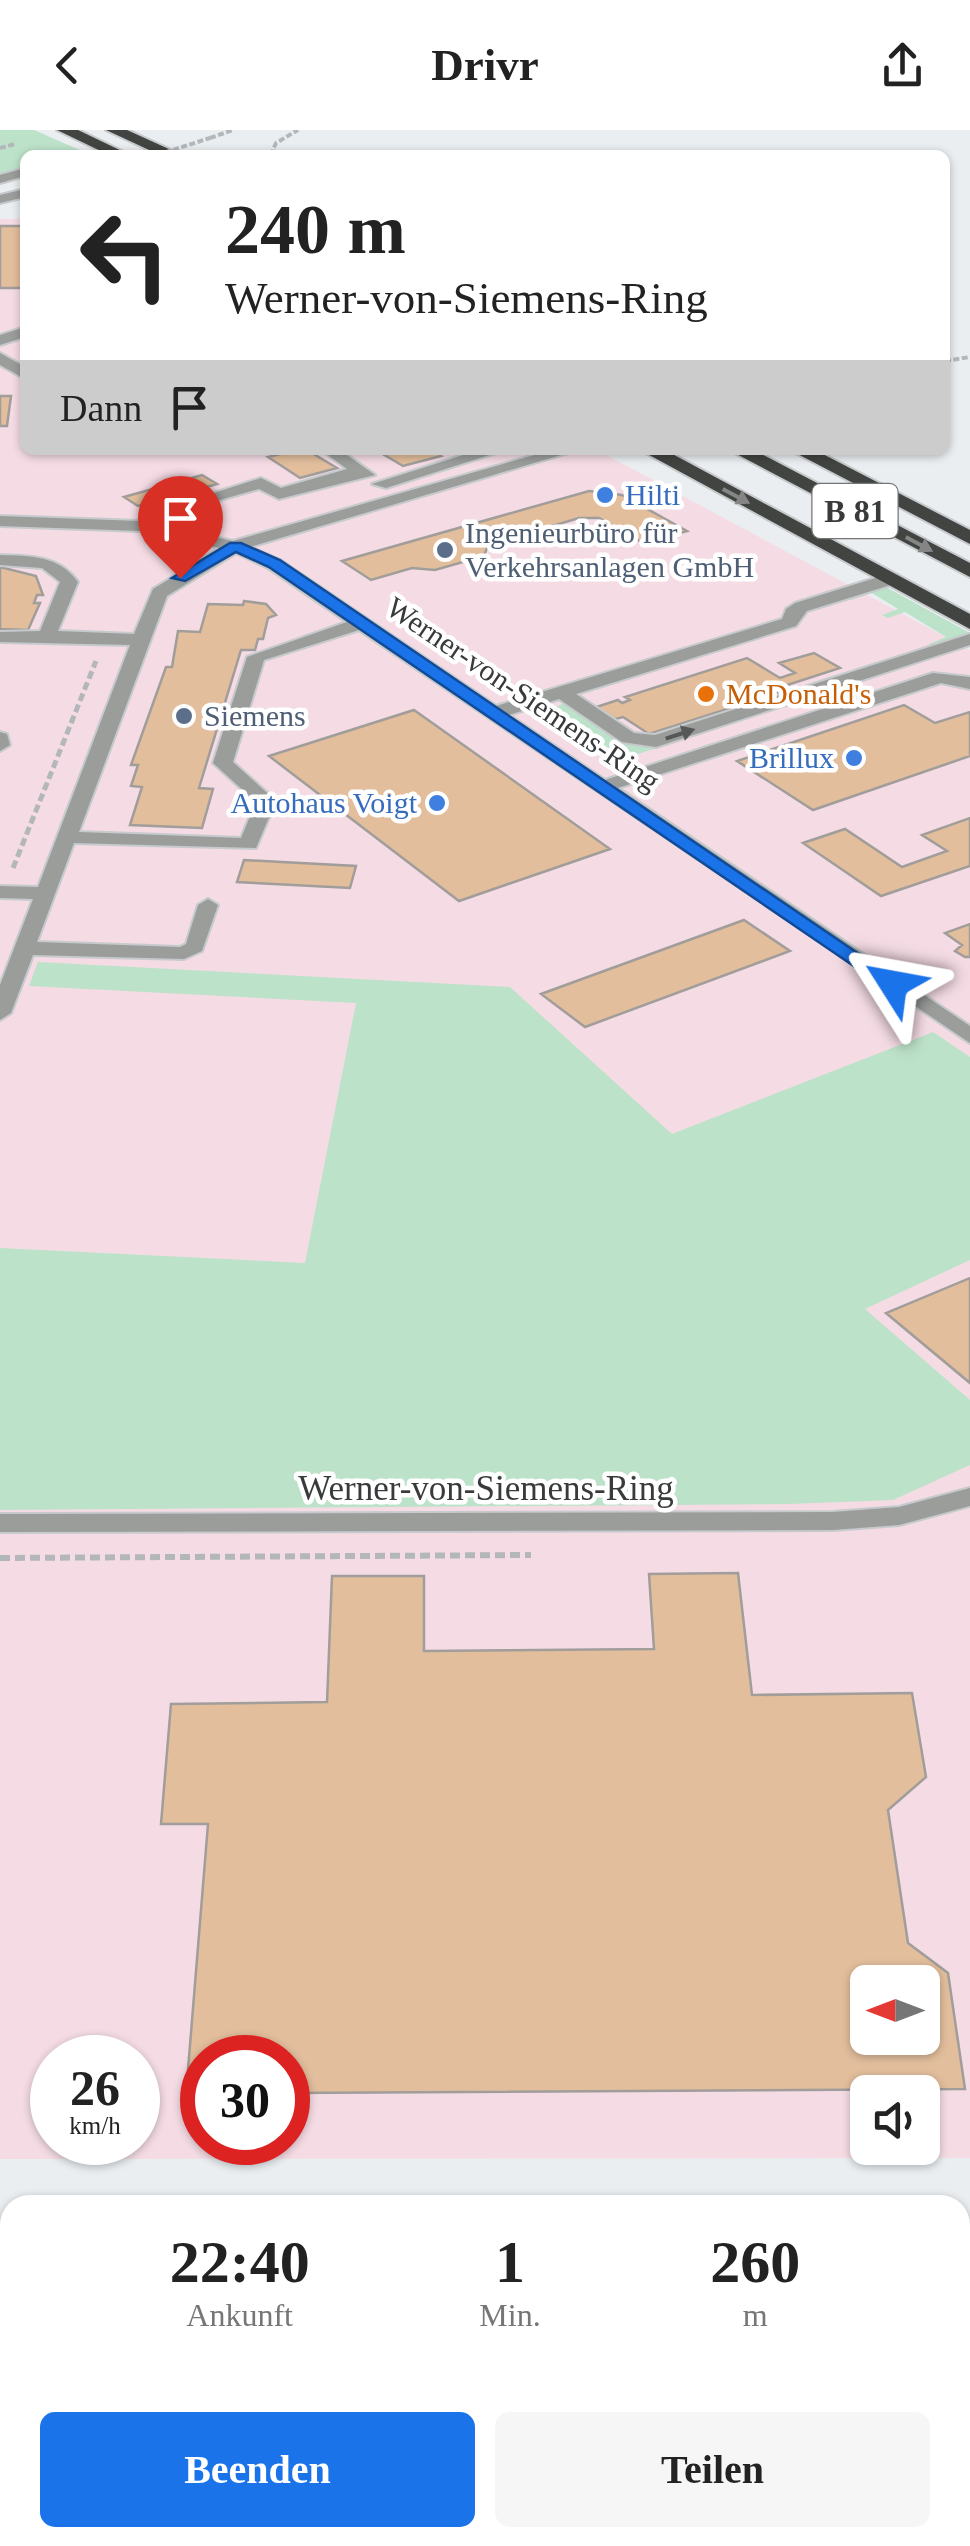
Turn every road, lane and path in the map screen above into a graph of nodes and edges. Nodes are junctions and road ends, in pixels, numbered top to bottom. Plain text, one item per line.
1 (65, 130) edge
2 (114, 130) edge
3 (234, 130) edge
4 (298, 130) edge
5 (14, 144) dead end
6 (0, 148) edge
7 (111, 150) edge
8 (162, 150) edge
9 (173, 150) edge
10 (272, 150) edge
11 (338, 455) edge
12 (480, 455) edge
13 (552, 455) edge
14 (659, 455) edge
15 (749, 455) edge
16 (810, 455) edge
17 (360, 470) junction
18 (380, 484) junction
19 (400, 498) junction
20 (181, 506) dead end
21 (0, 521) edge
22 (970, 538) edge
23 (236, 546) junction
24 (0, 560) edge
25 (970, 572) edge
26 (890, 578) junction
27 (361, 623) junction
28 (970, 623) edge
29 (47, 636) junction
30 (0, 637) edge
31 (970, 639) edge
32 (139, 640) junction
33 (970, 683) edge
34 (562, 693) junction
35 (494, 713) junction
36 (602, 788) junction
37 (65, 837) junction
38 (0, 892) edge
39 (44, 893) junction
40 (208, 905) dead end
41 (25, 948) junction
42 (0, 1013) edge
43 (970, 1036) edge
44 (970, 1497) edge
45 (0, 1523) edge

1 - 7 highway
2 - 8 highway
3 - 9 path, bridge
4 - 10 path
5 - 6 path
11 - 17 street
12 - 18 street
13 - 19 street, Werner-von-Siemens-Ring
14 -> 26 highway
15 -> 25 highway, B 81
16 - 22 highway, B 81
17 - 18 street
17 - 20 street
18 - 19 street
19 - 23 street, Werner-von-Siemens-Ring
21 - 23 street, Werner-von-Siemens-Ring
23 - 27 street, Werner-von-Siemens-Ring
23 - 32 street, Werner-von-Siemens-Ring
24 - 29 street
26 - 28 highway
26 - 34 street
27 - 35 street, Werner-von-Siemens-Ring
27 - 37 street
29 - 30 street
29 - 32 street
34 -> 31 street
32 - 37 street, Werner-von-Siemens-Ring
33 - 36 street
34 - 35 street
35 - 36 street, Werner-von-Siemens-Ring
36 - 43 street, Werner-von-Siemens-Ring
37 - 39 street, Werner-von-Siemens-Ring
38 - 39 street
39 - 41 street, Werner-von-Siemens-Ring
40 - 41 street
41 - 42 street, Werner-von-Siemens-Ring
44 - 45 street, Werner-von-Siemens-Ring

